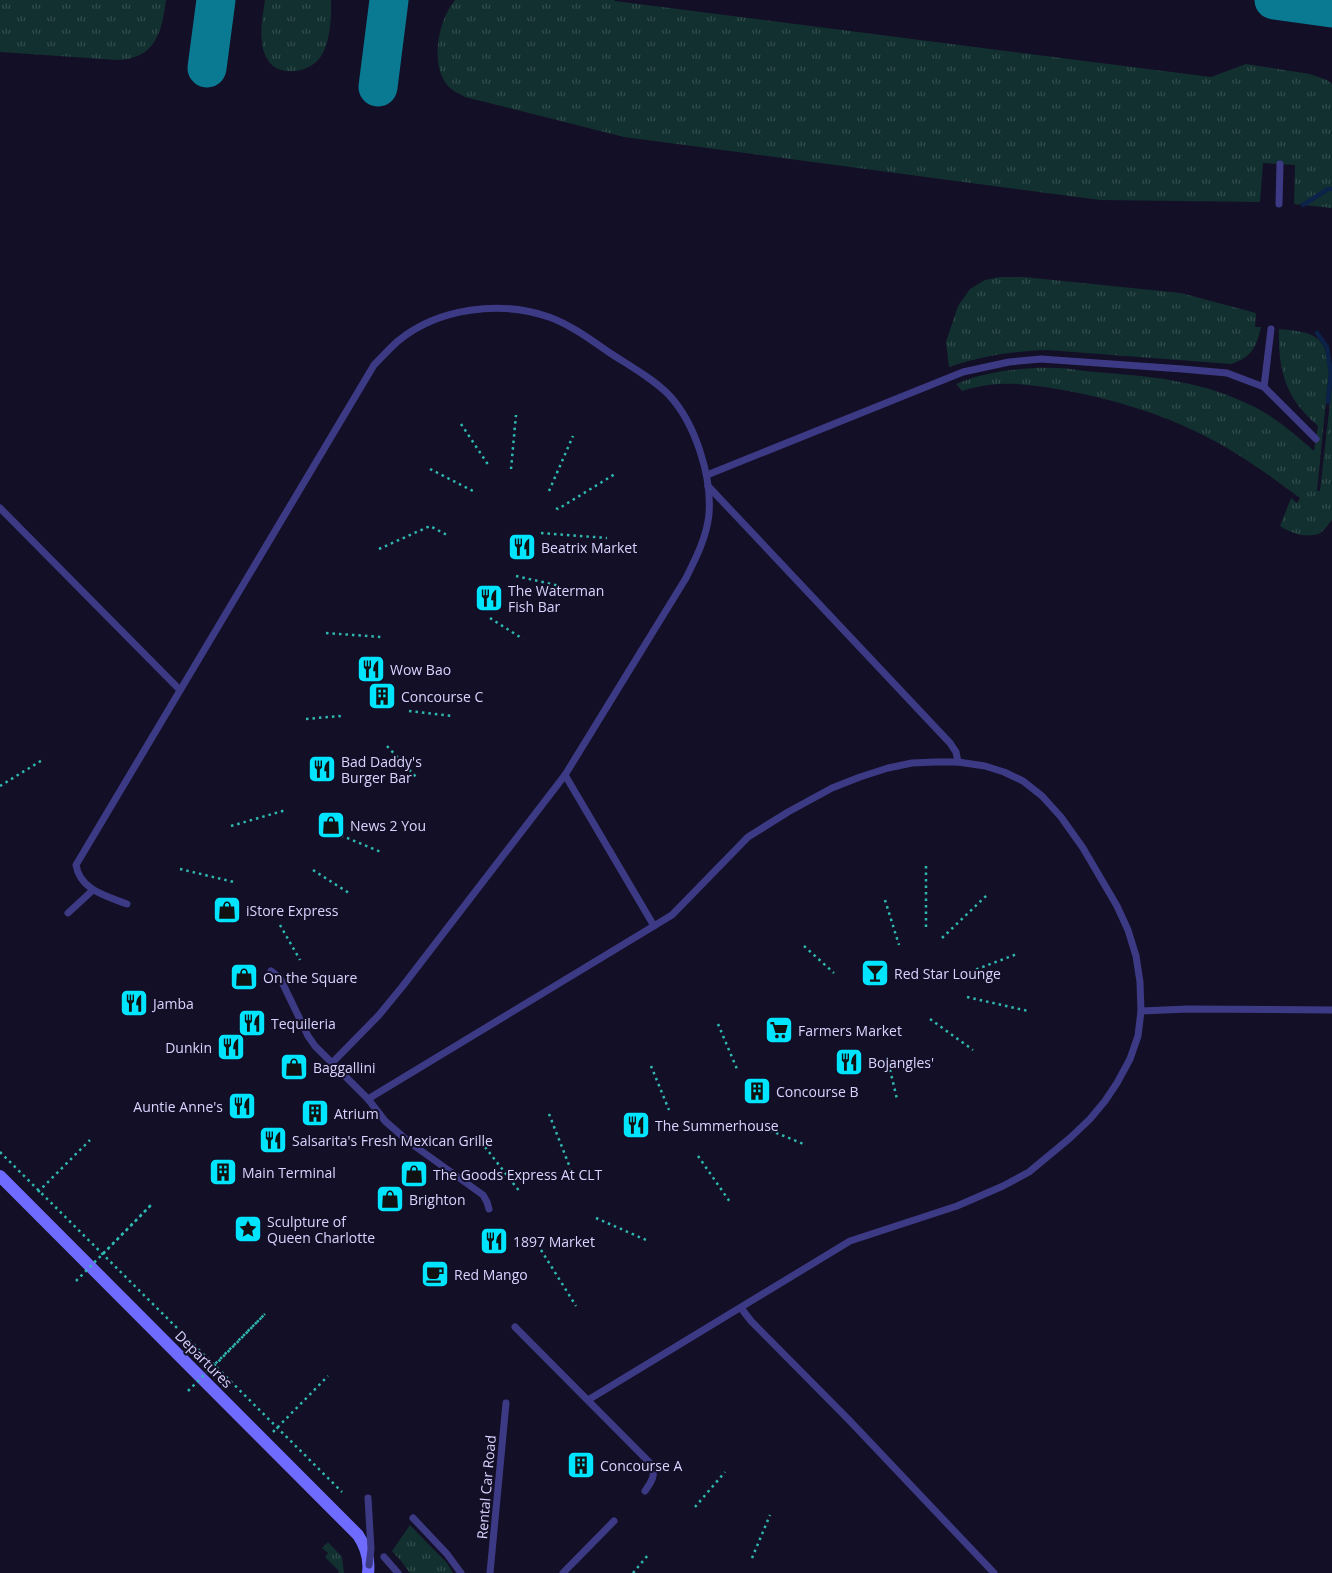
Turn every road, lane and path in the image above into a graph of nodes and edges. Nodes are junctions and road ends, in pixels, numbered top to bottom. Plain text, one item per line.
1 (1280, 164) dead end
2 (1279, 204) dead end
3 (1271, 329) dead end
4 (1264, 387) junction
5 (516, 415) dead end
6 (461, 424) dead end
7 (573, 436) dead end
8 (1316, 439) dead end
9 (489, 466) dead end
10 (430, 469) dead end
11 (511, 469) dead end
12 (615, 474) dead end
13 (707, 475) junction
14 (708, 486) junction
15 (473, 491) dead end
16 (549, 491) dead end
17 (0, 508) edge
18 (556, 508) dead end
19 (541, 533) dead end
20 (448, 535) dead end
21 (607, 538) dead end
22 (379, 550) dead end
23 (516, 576) dead end
24 (560, 586) dead end
25 (490, 618) dead end
26 (326, 633) dead end
27 (381, 637) dead end
28 (523, 639) dead end
29 (180, 690) junction
30 (409, 710) dead end
31 (452, 716) dead end
32 (342, 717) dead end
33 (306, 719) dead end
34 (387, 746) dead end
35 (44, 759) dead end
36 (958, 762) junction
37 (565, 775) junction
38 (417, 778) dead end
39 (0, 786) edge
40 (286, 810) dead end
41 (231, 826) dead end
42 (335, 833) dead end
43 (381, 852) dead end
44 (926, 866) dead end
45 (180, 869) dead end
46 (313, 870) dead end
47 (234, 882) dead end
48 (94, 890) junction
49 (349, 893) dead end
50 (988, 894) dead end
51 (885, 900) dead end
52 (127, 904) dead end
53 (68, 913) dead end
54 (280, 925) dead end
55 (654, 926) junction
56 (926, 930) dead end
57 (942, 938) dead end
58 (899, 945) dead end
59 (804, 946) dead end
60 (1016, 954) dead end
61 (300, 960) dead end
62 (271, 971) dead end
63 (834, 973) dead end
64 (964, 974) dead end
65 (967, 997) dead end
66 (1332, 1010) edge
67 (1028, 1011) dead end
68 (1141, 1011) junction
69 (930, 1019) dead end
70 (718, 1024) dead end
71 (973, 1050) dead end
72 (887, 1057) dead end
73 (332, 1064) junction
74 (651, 1066) dead end
75 (737, 1069) dead end
76 (368, 1099) junction
77 (897, 1099) dead end
78 (669, 1110) dead end
79 (549, 1114) dead end
80 (752, 1123) dead end
81 (90, 1140) dead end
82 (806, 1145) dead end
83 (486, 1148) dead end
84 (0, 1152) edge
85 (698, 1156) dead end
86 (571, 1170) dead end
87 (0, 1176) edge
88 (39, 1191) junction
89 (520, 1192) dead end
90 (730, 1202) dead end
91 (27, 1203) junction
92 (489, 1209) dead end
93 (596, 1218) dead end
94 (646, 1240) dead end
95 (541, 1250) dead end
96 (103, 1254) junction
97 (90, 1267) junction
98 (76, 1281) dead end
99 (576, 1306) dead end
100 (741, 1308) junction
101 (265, 1314) dead end
102 (515, 1328) dead end
103 (228, 1351) junction
104 (214, 1366) junction
105 (328, 1376) dead end
106 (201, 1378) junction
107 (188, 1391) dead end
108 (588, 1400) junction
109 (506, 1403) dead end
110 (277, 1428) junction
111 (264, 1440) junction
112 (725, 1472) dead end
113 (644, 1491) dead end
114 (342, 1492) dead end
115 (368, 1498) dead end
116 (695, 1507) dead end
117 (770, 1515) dead end
118 (413, 1518) dead end
119 (614, 1521) dead end
120 (648, 1555) dead end
121 (384, 1557) dead end
122 (752, 1558) dead end
123 (369, 1569) edge
124 (398, 1573) edge
125 (461, 1573) edge
126 (490, 1573) edge
127 (563, 1573) edge
128 (634, 1573) edge
129 (994, 1573) edge

1 - 2 lane
3 - 4 lane
4 - 8 lane
4 - 13 lane
5 - 11 path
6 - 9 path
7 - 16 path
10 - 15 path
12 - 18 path
13 - 14 lane
13 - 29 lane
14 - 36 lane
14 - 37 lane
17 - 29 lane
19 - 21 path
20 - 22 path
23 - 24 path
25 - 28 path
26 - 27 path
29 - 48 lane
30 - 31 path
32 - 33 path
34 - 38 path
35 - 39 path
36 - 55 lane
36 - 68 lane
37 - 55 lane
37 - 73 lane
40 - 41 path
42 - 43 path
44 - 56 path
45 - 47 path
46 - 49 path
48 - 52 lane
48 - 53 lane
50 - 57 path
51 - 58 path
54 - 61 path
55 - 76 lane
59 - 63 path
60 - 64 path
62 - 73 lane
65 - 67 path
66 - 68 lane
68 - 100 lane
69 - 71 path
70 - 75 path
72 - 77 path
73 - 76 lane
74 - 78 path
76 - 92 lane
79 - 86 path
80 - 82 path
81 - 88 path
83 - 89 path
84 - 88 path
85 - 90 path
87 - 91 main road, Departures
88 - 91 path
88 - 96 path
91 - 97 main road, Departures
93 - 94 path
95 - 99 path
96 - 97 path, bridge
96 - 104 path
97 - 98 path, bridge
97 - 106 main road, Departures
100 - 108 lane
100 - 129 lane
101 - 103 path
102 - 108 lane
103 - 104 path
103 - 106 path, bridge
104 - 110 path
105 - 110 path
106 - 107 path, bridge
106 - 111 main road, Departures
108 - 113 lane
109 - 126 lane, Rental Car Road
110 - 111 path
110 - 114 path
111 - 123 main road, Departures, bridge
112 - 116 path
115 - 123 lane, bridge
117 - 122 path
118 - 125 lane
119 - 127 lane
120 - 128 path
121 - 124 lane

